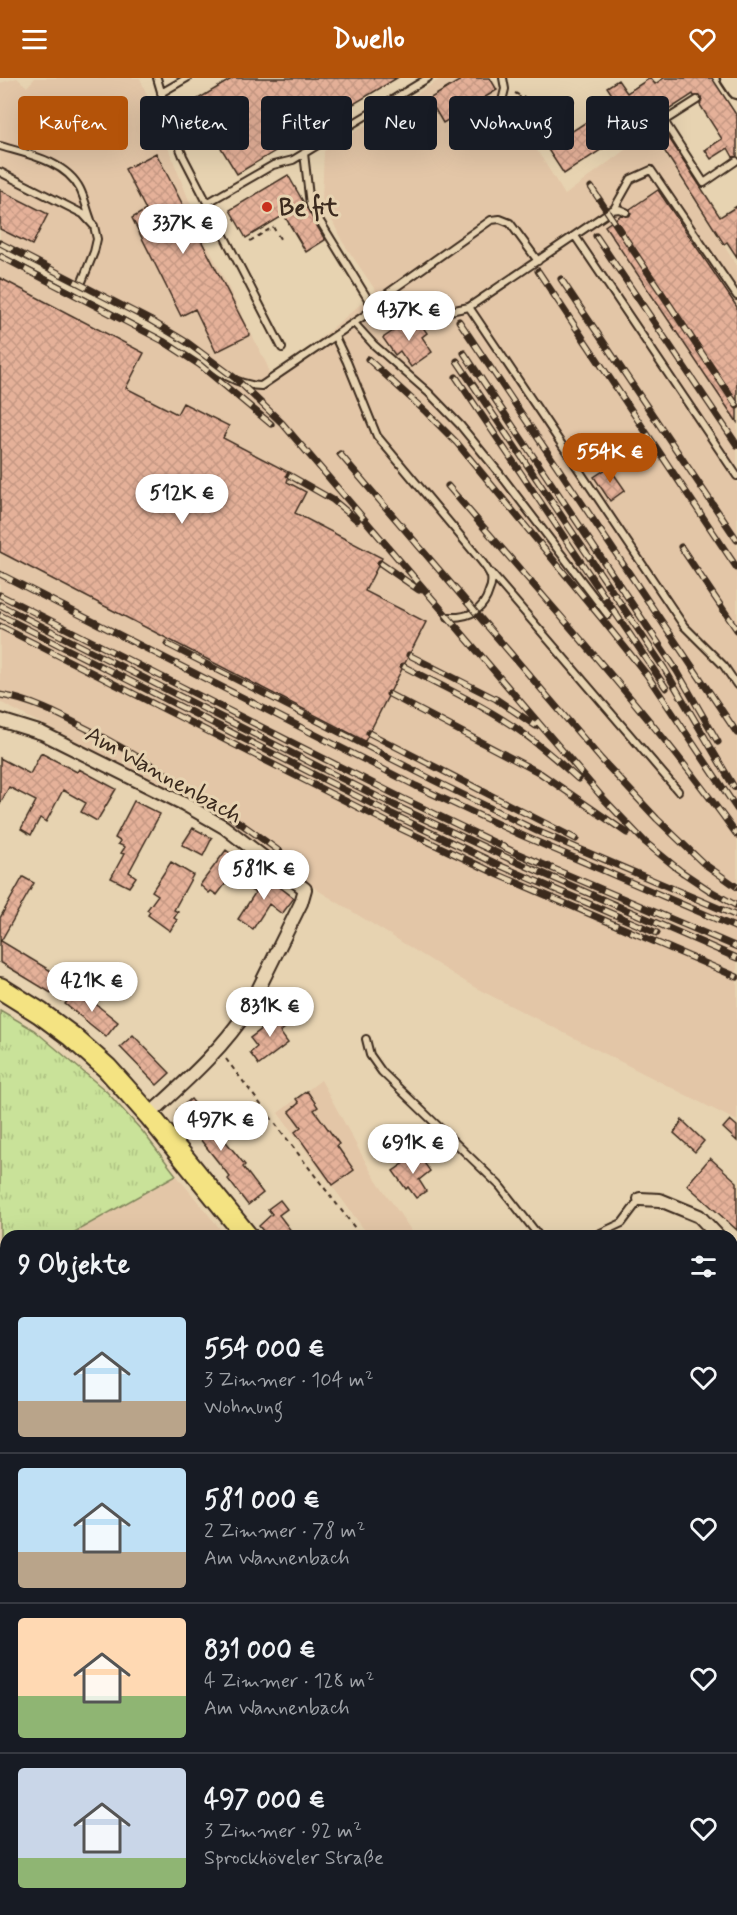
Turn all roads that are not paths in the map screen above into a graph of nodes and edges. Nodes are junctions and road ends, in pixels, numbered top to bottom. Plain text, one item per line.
1 (157, 78) edge
2 (187, 78) edge
3 (428, 78) edge
4 (504, 78) edge
5 (161, 93) junction
6 (503, 96) edge
7 (697, 100) dead end
8 (0, 146) edge
9 (304, 153) junction
10 (736, 161) edge
11 (0, 172) edge
12 (207, 203) junction
13 (614, 209) junction
14 (626, 212) dead end
15 (94, 226) junction
16 (575, 236) junction
17 (0, 249) edge
18 (538, 261) junction
19 (79, 289) junction
20 (737, 296) edge
21 (373, 307) junction
22 (469, 308) junction
23 (354, 323) junction
24 (335, 337) junction
25 (282, 348) dead end
26 (737, 476) edge
27 (483, 563) junction
28 (608, 615) dead end
29 (448, 617) dead end
30 (737, 685) edge
31 (0, 720) edge
32 (678, 791) dead end
33 (0, 988) edge
34 (366, 1039) dead end
35 (148, 1114) junction
36 (640, 1199) joint
37 (242, 1230) edge
38 (533, 1230) edge
39 (607, 1230) edge
40 (712, 1230) edge

1 - 5 lane
2 - 5 lane
3 - 9 lane
4 - 6 lane
5 - 12 lane
7 - 10 lane
8 - 15 lane
9 - 12 lane
9 - 21 lane
11 - 15 lane
12 - 25 lane
13 - 14 lane
13 - 16 lane
13 - 20 lane
15 - 19 lane
16 - 18 lane
16 - 26 lane
17 - 19 lane
18 - 21 lane
18 - 22 lane
19 - 24 lane
21 - 22 lane
21 - 23 lane
22 - 30 lane
23 - 24 lane
23 - 28 lane
24 - 27 lane
27 - 29 lane
27 - 32 lane
31 - 35 street, Am Wannenbach
33 - 35 main road
34 - 38 lane
35 - 37 main road
36 - 39 lane
36 - 40 street

